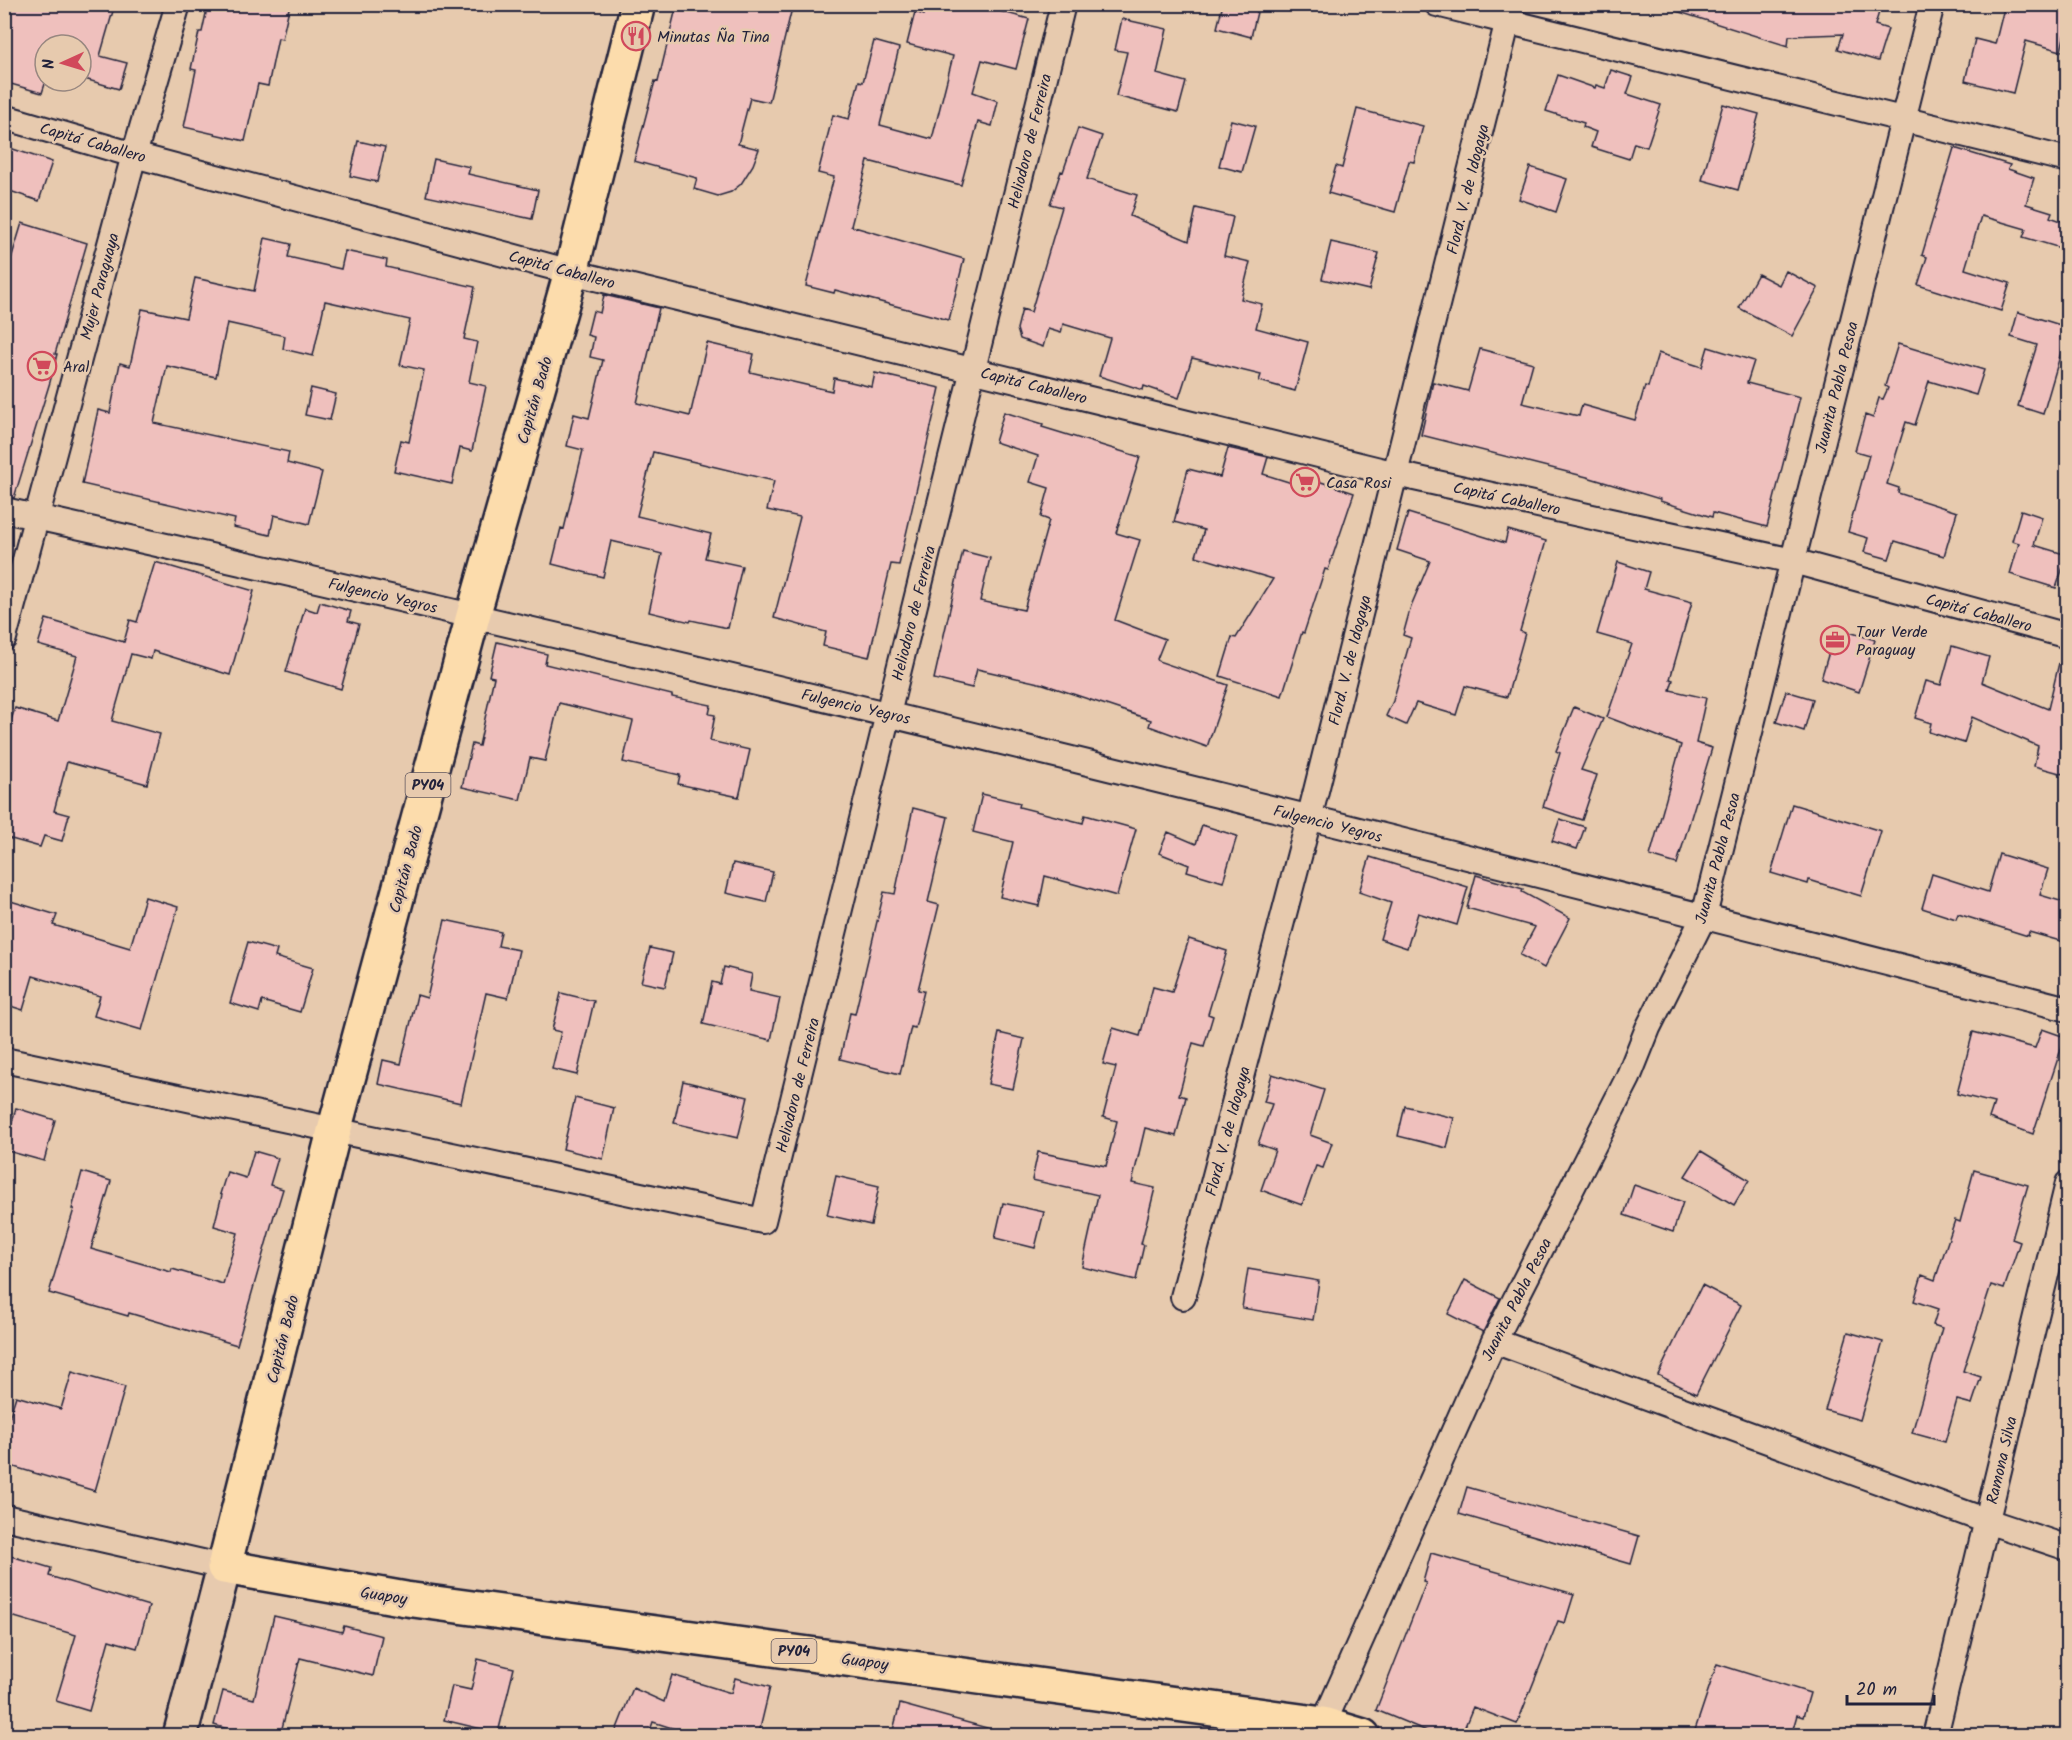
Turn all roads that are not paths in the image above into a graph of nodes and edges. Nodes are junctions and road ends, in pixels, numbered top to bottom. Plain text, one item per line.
1 (178, 4) edge
2 (638, 4) edge
3 (1062, 4) edge
4 (1437, 4) edge
5 (1932, 4) edge
6 (1510, 13) edge
7 (4, 117) edge
8 (1903, 120) junction
9 (134, 154) junction
10 (2067, 160) edge
11 (570, 272) junction
12 (973, 370) junction
13 (1396, 474) junction
14 (4, 510) edge
15 (38, 517) junction
16 (1793, 561) junction
17 (473, 616) junction
18 (2067, 636) edge
19 (4, 638) edge
20 (888, 713) junction
21 (1309, 819) junction
22 (1704, 916) junction
23 (2067, 1009) edge
24 (4, 1060) edge
25 (334, 1131) junction
26 (2067, 1184) edge
27 (1183, 1297) dead end
28 (1494, 1341) junction
29 (4, 1517) edge
30 (1987, 1521) junction
31 (2067, 1548) edge
32 (224, 1568) junction
33 (1321, 1730) edge
34 (180, 1736) edge
35 (1363, 1736) edge
36 (1935, 1736) edge

1 - 9 street, Mujer Paraguaya
2 - 11 main road, Capitán Bado / PY04
3 - 12 street, Heliodoro de Ferreira
4 - 6 street
5 - 8 street, Juanita Pabla Pesoa
6 - 8 street
6 - 13 street, Flord. V. de Idogaya
7 - 9 street, Capitá Caballero
8 - 10 street
8 - 16 street, Juanita Pabla Pesoa
9 - 11 street, Capitá Caballero
9 - 15 street, Mujer Paraguaya
11 - 12 street, Capitá Caballero
11 - 17 main road, Capitán Bado / PY04
12 - 13 street, Capitá Caballero
12 - 20 street, Heliodoro de Ferreira
13 - 16 street, Capitá Caballero
13 - 21 street, Flord. V. de Idogaya
14 - 15 street, Fulgencio Yegros
15 - 17 street, Fulgencio Yegros
15 - 19 street, Mujer Paraguaya
16 - 18 street, Capitá Caballero
16 - 22 street, Juanita Pabla Pesoa
17 - 20 street, Fulgencio Yegros
17 - 25 main road, Capitán Bado / PY04
20 - 21 street, Fulgencio Yegros
20 - 25 street, Heliodoro de Ferreira
21 - 22 street, Fulgencio Yegros
21 - 27 street, Flord. V. de Idogaya
22 - 23 street, Fulgencio Yegros
22 - 28 street, Juanita Pabla Pesoa
24 - 25 street
25 - 32 main road, Capitán Bado / PY04
26 - 30 street, Ramona Silva
28 - 30 street
28 - 33 street, Juanita Pabla Pesoa
29 - 32 street
30 - 31 street
30 - 36 street, Ramona Silva
32 - 33 main road, Guapoy / PY04
32 - 34 main road, Capitán Bado
33 - 35 main road, Guapoy / PY04

